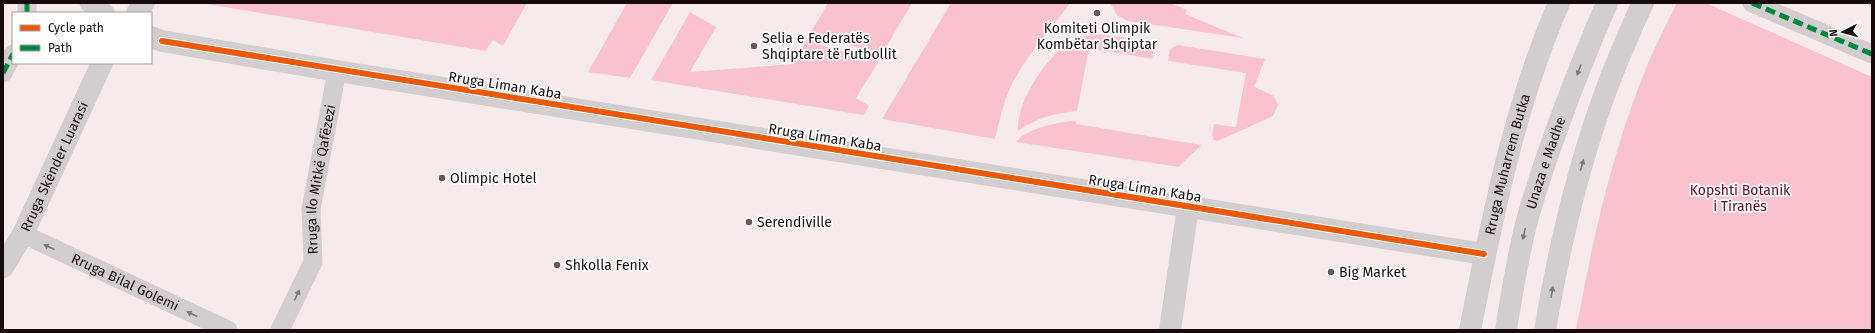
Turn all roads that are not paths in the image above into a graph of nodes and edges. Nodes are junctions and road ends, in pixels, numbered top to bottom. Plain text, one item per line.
1 (89, 3) edge
2 (144, 3) edge
3 (1559, 3) edge
4 (1595, 3) edge
5 (1607, 3) edge
6 (1643, 3) edge
7 (1659, 3) edge
8 (1752, 3) edge
9 (103, 12) edge
10 (138, 12) edge
11 (152, 37) edge
12 (1587, 50) junction
13 (1872, 54) edge
14 (12, 56) edge
15 (102, 64) edge
16 (1614, 68) junction
17 (337, 71) junction
18 (3, 74) edge
19 (1188, 207) junction
20 (23, 234) junction
21 (1484, 254) junction
22 (3, 267) edge
23 (228, 330) edge
24 (280, 330) edge
25 (1170, 330) edge
26 (1470, 330) edge
27 (1506, 330) edge
28 (1545, 330) edge

1 - 9 street
2 - 10 main road
3 - 21 main road, Rruga Muharrem Butka
4 - 12 main road
5 - 12 main road, Unaza e Madhe
6 - 16 main road
7 - 16 main road
8 - 13 street
11 - 17 main road, Rruga Liman Kaba
12 -> 27 main road, Unaza e Madhe
14 - 18 street
15 - 20 main road, Rruga Skënder Luarasi
28 -> 16 main road
17 - 19 main road, Rruga Liman Kaba
24 -> 17 street, Rruga Ilo Mitkë Qafëzezi
19 - 21 main road, Rruga Liman Kaba
19 - 25 main road
20 - 22 main road, Rruga Skënder Luarasi
23 -> 20 street, Rruga Bilal Golemi
21 - 26 main road, Rruga Muharrem Butka

